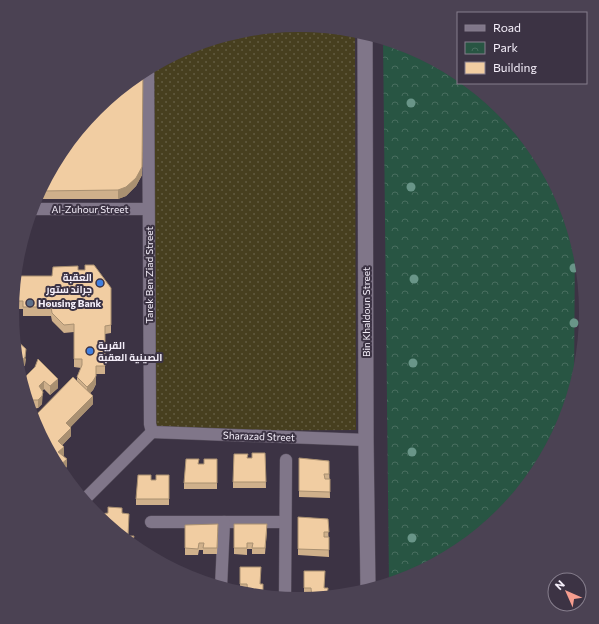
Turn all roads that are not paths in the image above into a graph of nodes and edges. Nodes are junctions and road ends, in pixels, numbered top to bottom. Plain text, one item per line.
1 (365, 39) edge
2 (148, 76) edge
3 (39, 209) edge
4 (148, 209) junction
5 (152, 432) junction
6 (366, 440) junction
7 (286, 460) dead end
8 (88, 496) edge
9 (151, 522) dead end
10 (224, 522) junction
11 (285, 522) junction
12 (221, 581) edge
13 (368, 584) edge
14 (285, 592) edge

1 - 6 street, Bin Khaldoun Street
2 - 4 street, Tarek Ben Ziad Street
3 - 4 street, Al-Zuhour Street
4 - 5 street, Tarek Ben Ziad Street
5 - 6 street, Sharazad Street
5 - 8 street
6 - 13 street, Bin Khaldoun Street
7 - 11 street
9 - 10 street
10 - 11 street
10 - 12 street
11 - 14 street

